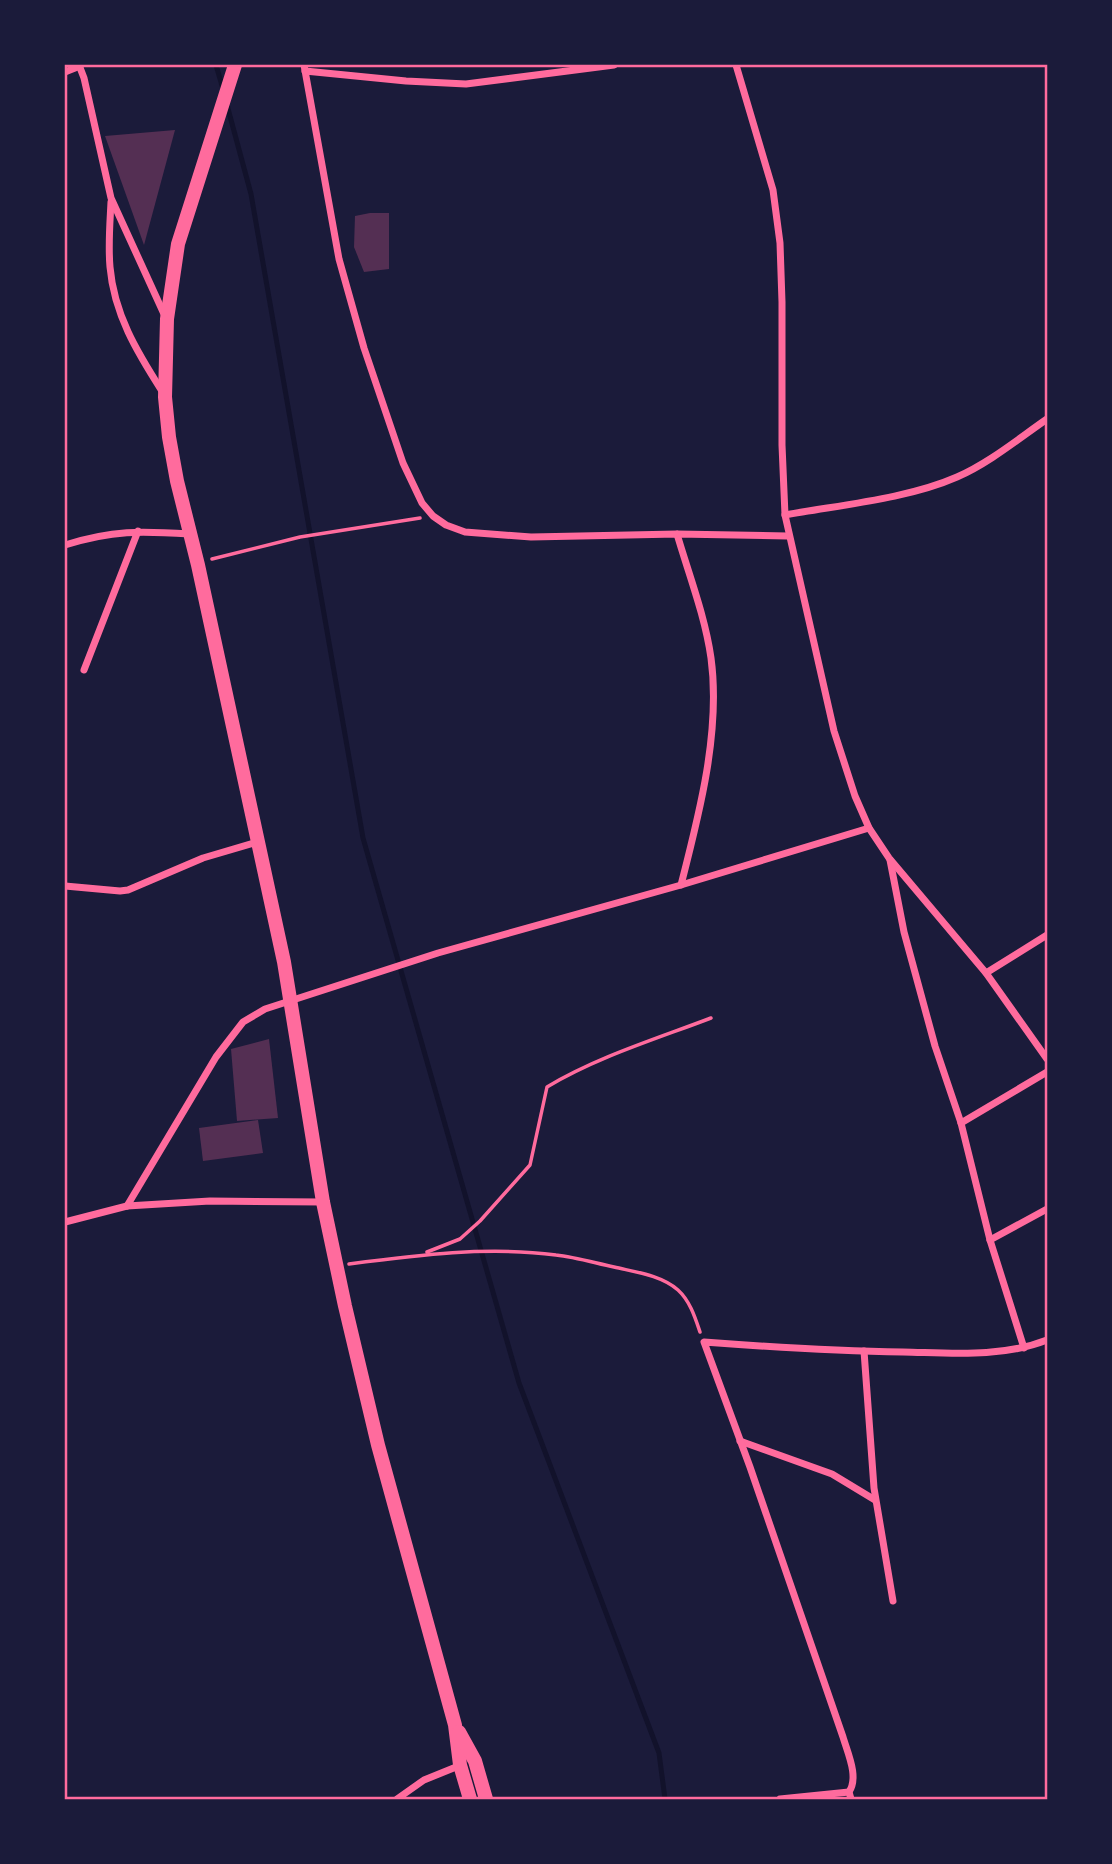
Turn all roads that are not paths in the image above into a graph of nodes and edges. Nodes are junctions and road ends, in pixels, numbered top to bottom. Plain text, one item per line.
1 (235, 65) edge
2 (614, 65) edge
3 (736, 65) edge
4 (79, 66) edge
5 (304, 68) edge
6 (65, 72) edge
7 (111, 198) junction
8 (167, 320) junction
9 (165, 397) junction
10 (1047, 419) edge
11 (785, 515) junction
12 (138, 531) junction
13 (190, 534) junction
14 (677, 534) junction
15 (788, 536) junction
16 (65, 545) edge
17 (84, 670) dead end
18 (869, 828) junction
19 (258, 841) junction
20 (890, 858) junction
21 (681, 885) junction
22 (65, 886) edge
23 (1047, 935) edge
24 (986, 973) junction
25 (291, 999) junction
26 (1047, 1059) edge
27 (1047, 1072) edge
28 (961, 1123) junction
29 (323, 1202) junction
30 (127, 1206) junction
31 (1047, 1209) edge
32 (65, 1222) edge
33 (990, 1240) junction
34 (1047, 1340) edge
35 (1024, 1348) junction
36 (864, 1351) junction
37 (740, 1441) junction
38 (875, 1500) junction
39 (893, 1601) dead end
40 (456, 1725) junction
41 (475, 1761) junction
42 (460, 1765) junction
43 (850, 1796) edge
44 (397, 1799) edge
45 (470, 1799) edge
46 (486, 1799) edge
47 (780, 1799) edge

1 - 8 main road
2 - 5 street
3 - 11 street
4 - 6 street
4 - 7 street
5 - 14 street
7 - 8 street
7 - 9 street
8 - 9 main road
9 - 13 main road
10 - 11 street
11 - 15 street
12 - 13 street
12 - 16 street
12 - 17 street
13 - 19 main road
14 - 15 street
14 - 21 street
15 - 18 street
18 - 20 street
18 - 21 street
19 - 22 street
19 - 25 main road
20 - 24 street
20 - 28 street
21 - 25 street
23 - 24 street
24 - 26 street
25 - 29 main road
25 - 30 street
27 - 28 street
28 - 33 street
29 - 30 street
29 - 40 main road
30 - 32 street
31 - 33 street
33 - 35 street
34 - 35 street
35 - 36 street
36 - 37 street
36 - 38 street
37 - 38 street
37 - 43 street
38 - 39 street
40 - 41 main road
40 - 42 main road
41 - 42 street
41 - 46 main road
42 - 44 street
42 - 45 main road
43 - 47 street

